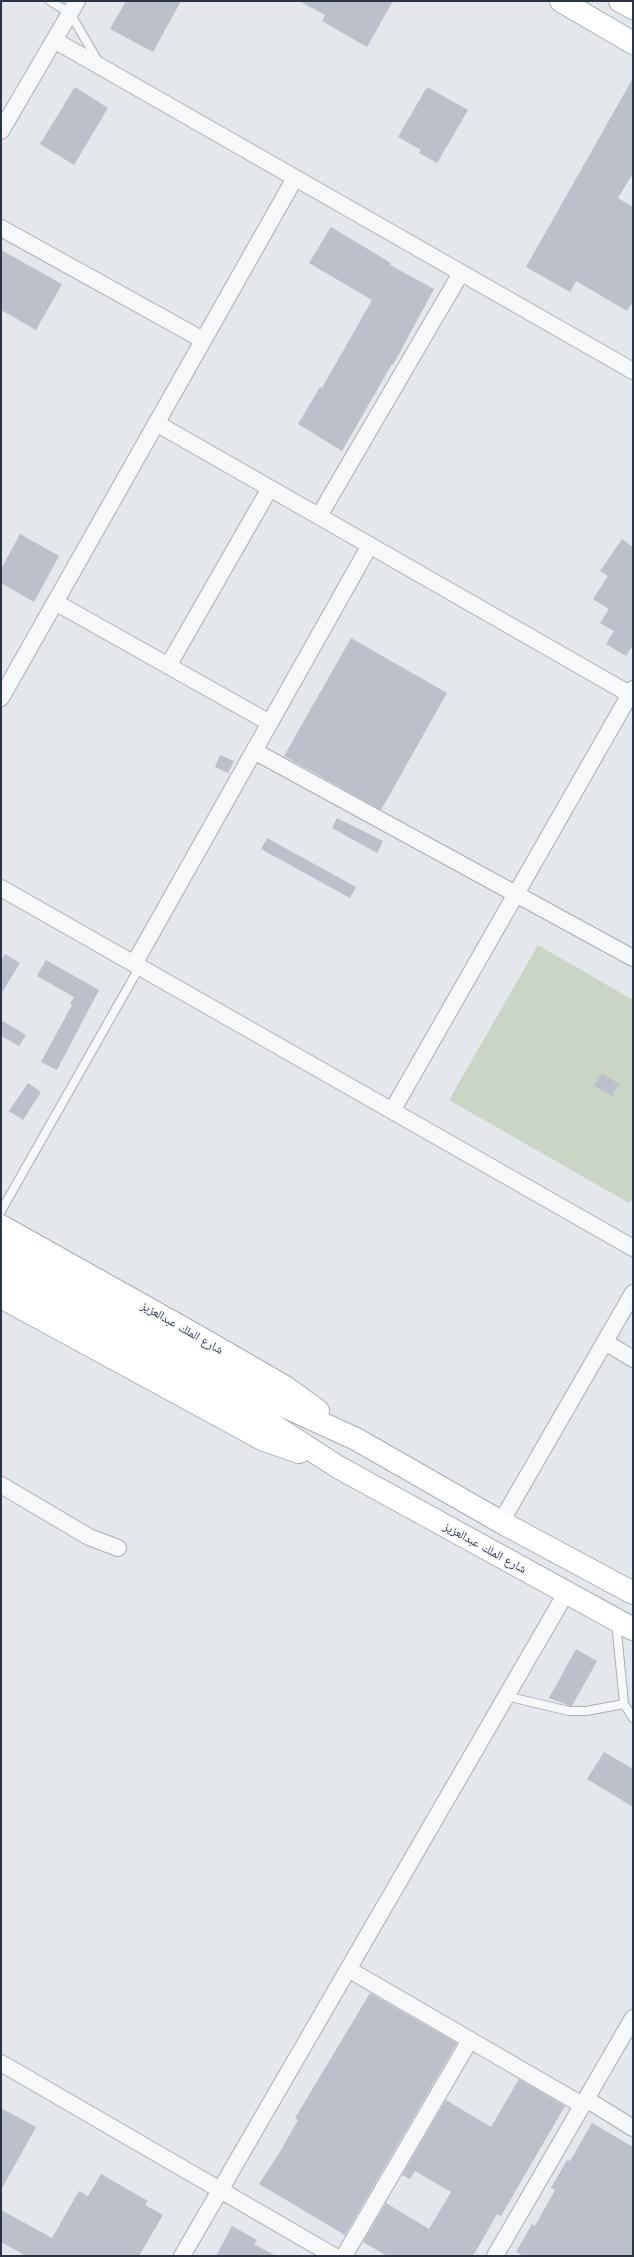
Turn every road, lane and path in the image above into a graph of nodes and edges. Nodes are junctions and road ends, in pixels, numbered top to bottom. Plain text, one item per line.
1 (50, 1) edge
2 (561, 1) edge
3 (620, 1) edge
4 (73, 7) edge
5 (633, 8) edge
6 (54, 40) junction
7 (633, 43) edge
8 (102, 67) junction
9 (1, 131) edge
10 (295, 178) junction
11 (1, 228) edge
12 (461, 272) junction
13 (203, 340) junction
14 (633, 371) edge
15 (156, 423) junction
16 (270, 488) junction
17 (319, 516) junction
18 (370, 545) junction
19 (55, 602) junction
20 (168, 666) junction
21 (632, 693) edge
22 (1, 698) edge
23 (270, 723) junction
24 (254, 751) junction
25 (1, 888) edge
26 (516, 894) junction
27 (633, 958) edge
28 (137, 966) junction
29 (392, 1111) junction
30 (1, 1211) edge
31 (1, 1226) edge
32 (633, 1248) edge
33 (1, 1250) edge
34 (1, 1274) edge
35 (633, 1293) edge
36 (1, 1297) edge
37 (605, 1342) junction
38 (633, 1359) edge
39 (356, 1439) junction
40 (338, 1467) junction
41 (1, 1485) edge
42 (501, 1522) junction
43 (118, 1548) dead end
44 (566, 1593) junction
45 (633, 1593) edge
46 (625, 1624) edge
47 (506, 1696) junction
48 (624, 1704) junction
49 (633, 1718) edge
50 (348, 1969) junction
51 (633, 2018) edge
52 (470, 2040) junction
53 (1, 2063) edge
54 (584, 2102) junction
55 (633, 2128) edge
56 (221, 2190) junction
57 (182, 2256) edge
58 (334, 2256) edge
59 (344, 2256) edge
60 (495, 2256) edge

1 - 4 lane
2 - 7 street
3 - 5 street
4 - 6 street
4 - 8 lane
6 - 8 street
6 - 9 street
8 - 10 street
10 - 12 street
10 - 13 street
11 - 13 street
12 - 14 street
12 - 17 street
13 - 15 street
15 - 16 street
15 - 19 street
16 - 17 street
16 - 20 street
17 - 18 street
18 - 21 street
18 - 23 street
19 - 20 street
19 - 22 street
20 - 23 street
21 - 26 street
23 - 24 street
24 - 26 street
24 - 28 street
25 - 28 street
26 - 27 street
26 - 29 street
28 - 29 street
28 - 30 lane
29 - 32 street
31 - 39 street, شارع الملك عبدالعزيز
33 - 39 street, شارع الملك عبدالعزيز
34 - 40 street, شارع الملك عبدالعزيز
35 - 37 street
36 - 40 street, شارع الملك عبدالعزيز
37 - 38 street
37 - 42 street
39 - 42 street, شارع الملك عبدالعزيز
40 - 44 street, شارع الملك عبدالعزيز
41 - 43 street
42 - 45 street, شارع الملك عبدالعزيز
44 - 46 street, شارع الملك عبدالعزيز
44 - 47 street
46 - 48 lane
47 - 48 lane
47 - 50 street
48 - 49 lane
50 - 52 street
50 - 56 street
51 - 54 street
52 - 54 street
52 - 59 street
53 - 56 street
54 - 55 street
54 - 60 street
56 - 57 street
56 - 58 street

